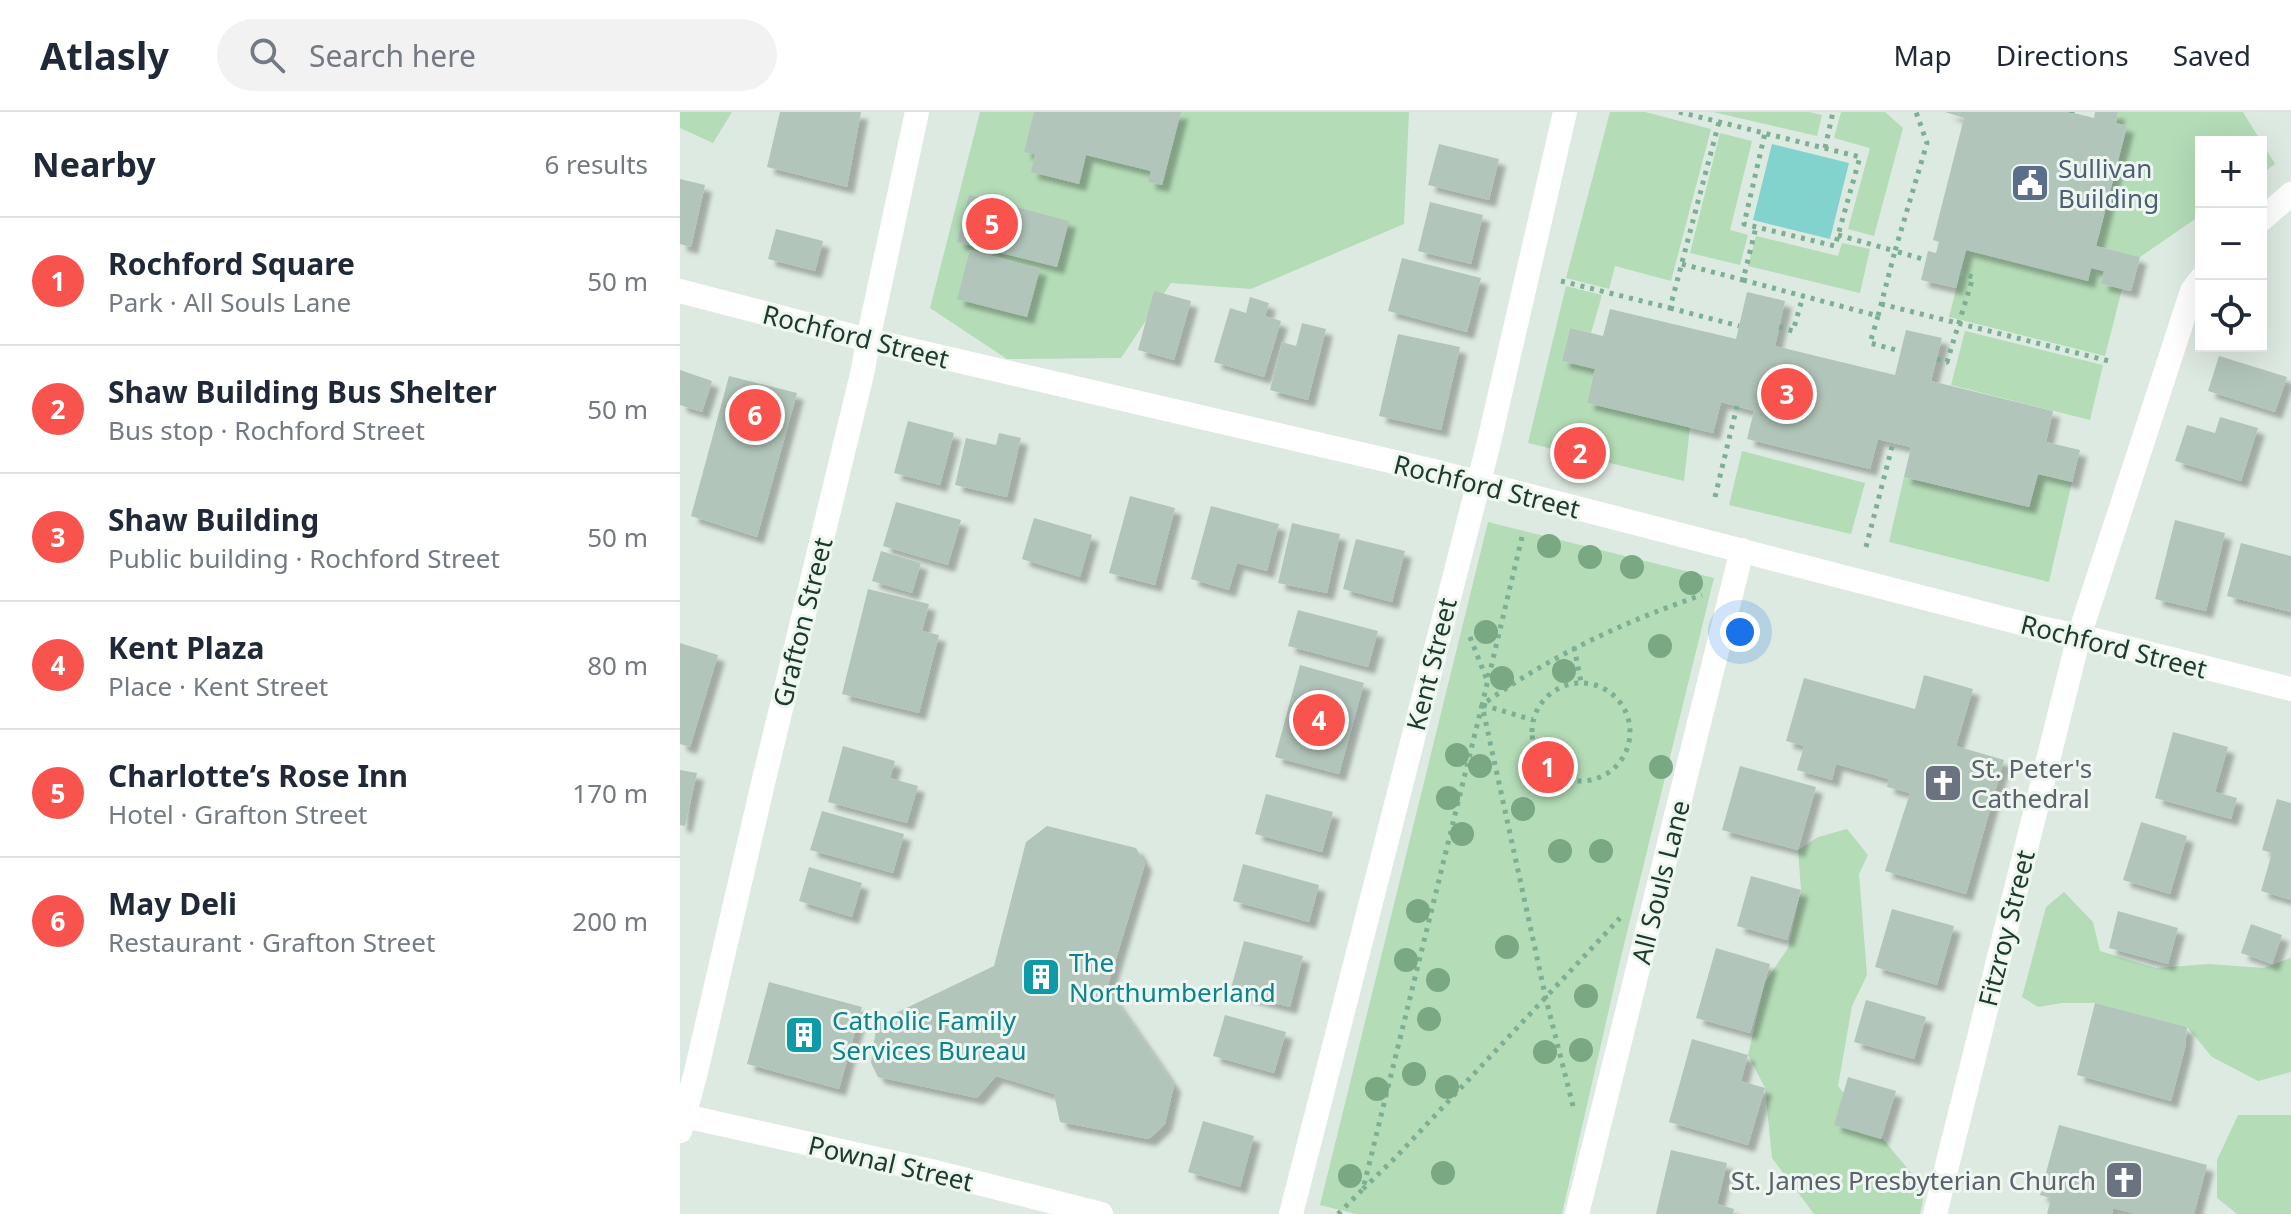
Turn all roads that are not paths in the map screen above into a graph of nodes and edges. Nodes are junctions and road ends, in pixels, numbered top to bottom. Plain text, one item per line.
1 (917, 112) edge
2 (1565, 112) edge
3 (2291, 194) edge
4 (2267, 215) edge
5 (2200, 280) edge
6 (680, 291) edge
7 (868, 340) junction
8 (1477, 484) junction
9 (1742, 550) junction
10 (2079, 636) junction
11 (2291, 689) edge
12 (681, 1121) edge
13 (1101, 1214) edge
14 (1291, 1214) edge
15 (1577, 1214) edge
16 (1935, 1214) edge

1 - 7 street, Grafton Street
2 - 8 street, Kent Street
3 - 4 street
5 - 10 street, Fitzroy Street
6 - 7 street, Rochford Street
7 - 8 street, Rochford Street
7 - 12 street, Grafton Street
8 - 9 street, Rochford Street
8 - 14 street, Kent Street
9 - 10 street, Rochford Street
9 - 15 street, All Souls Lane
10 - 11 street, Rochford Street
10 - 16 street, Fitzroy Street
12 - 13 street, Pownal Street

